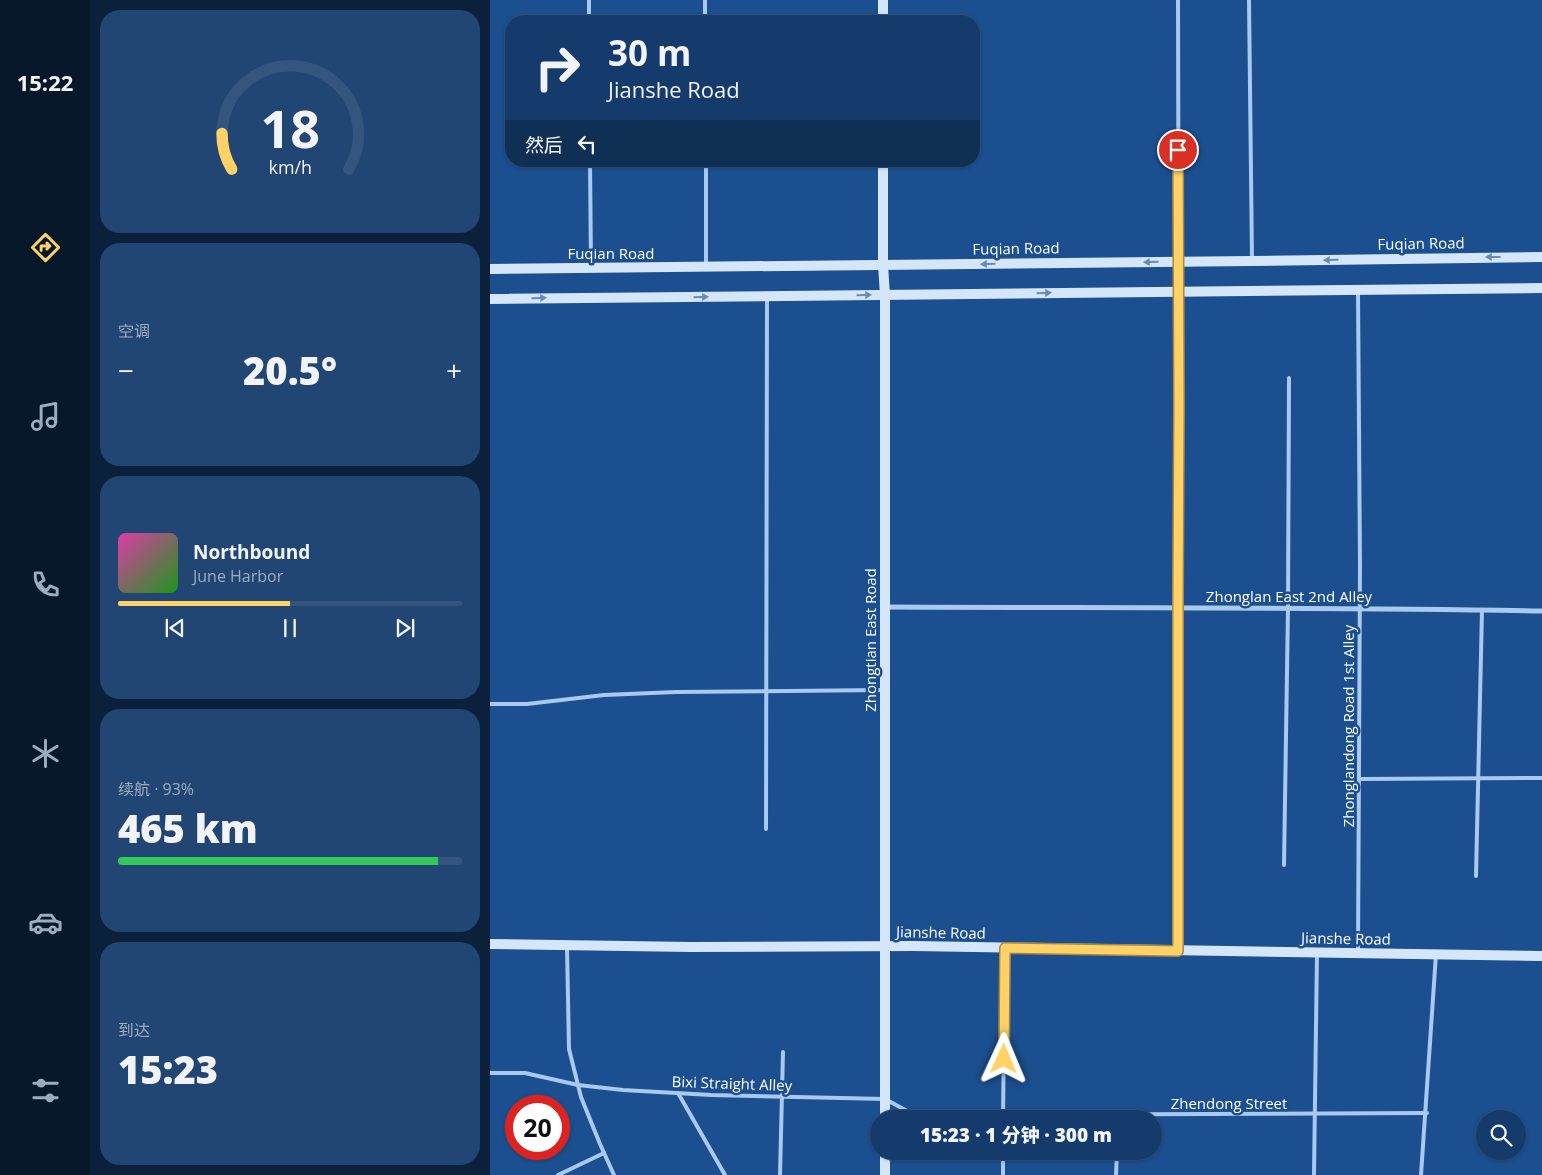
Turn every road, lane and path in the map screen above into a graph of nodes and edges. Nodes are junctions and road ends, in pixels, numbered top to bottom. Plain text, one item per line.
1 (589, 0) edge
2 (705, 0) edge
3 (883, 0) edge
4 (1178, 0) edge
5 (1249, 0) edge
6 (589, 15) edge
7 (705, 15) edge
8 (883, 15) edge
9 (590, 167) edge
10 (706, 167) edge
11 (883, 167) edge
12 (1542, 256) edge
13 (1252, 261) junction
14 (1178, 262) junction
15 (884, 265) junction
16 (706, 267) junction
17 (591, 268) junction
18 (490, 269) edge
19 (1542, 288) edge
20 (1358, 289) junction
21 (1178, 291) junction
22 (885, 295) junction
23 (767, 296) junction
24 (490, 299) edge
25 (1289, 378) dead end
26 (885, 607) junction
27 (1288, 608) junction
28 (1360, 608) junction
29 (1178, 609) junction
30 (1482, 610) junction
31 (1542, 611) edge
32 (885, 690) junction
33 (766, 691) junction
34 (490, 704) edge
35 (1542, 778) edge
36 (1359, 779) junction
37 (1479, 779) junction
38 (766, 829) dead end
39 (1284, 865) dead end
40 (1476, 876) dead end
41 (490, 944) edge
42 (567, 944) junction
43 (885, 946) junction
44 (1005, 948) junction
45 (1178, 951) junction
46 (1317, 953) junction
47 (1358, 953) junction
48 (1436, 954) junction
49 (1542, 956) edge
50 (783, 1052) dead end
51 (490, 1073) edge
52 (578, 1085) junction
53 (678, 1093) junction
54 (781, 1096) junction
55 (885, 1098) junction
56 (885, 1110) edge
57 (906, 1110) edge
58 (1003, 1110) edge
59 (1427, 1113) junction
60 (1315, 1114) junction
61 (1162, 1116) edge
62 (604, 1153) junction
63 (885, 1160) edge
64 (1003, 1160) edge
65 (1116, 1160) edge
66 (558, 1175) edge
67 (614, 1175) edge
68 (725, 1175) edge
69 (780, 1175) edge
70 (885, 1175) edge
71 (1003, 1175) edge
72 (1116, 1175) edge
73 (1314, 1175) edge
74 (1422, 1175) edge

1 - 6 lane
2 - 7 lane
3 - 8 street
4 - 14 lane
5 - 13 lane
9 - 17 lane
10 - 16 lane
11 - 15 street, Zhongtian East Road
12 -> 13 street, Fuqian Road
13 - 14 street, Fuqian Road
14 -> 15 street, Fuqian Road
14 - 21 lane
15 - 16 street, Fuqian Road
15 - 22 street, Zhongtian East Road
16 - 17 street, Fuqian Road
17 - 18 street, Fuqian Road
19 - 20 street
20 - 21 street
20 - 28 lane, Zhonglandong Road 1st Alley
22 -> 21 street
21 - 29 lane
23 -> 22 street
22 - 26 street, Zhongtian East Road
24 -> 23 street
23 - 33 lane
25 - 27 lane
26 - 29 street, Zhonglan East 2nd Alley
26 - 32 street, Zhongtian East Road
27 - 28 street, Zhonglan East 2nd Alley
27 - 29 street, Zhonglan East 2nd Alley
27 - 39 lane
28 - 30 street, Zhonglan East 2nd Alley
28 - 36 lane, Zhonglandong Road 1st Alley
29 - 45 lane
30 - 31 street, Zhonglan East 2nd Alley
30 - 37 lane
32 - 33 lane
32 - 43 street, Zhongtian East Road
33 - 34 lane
33 - 38 lane
35 - 37 lane
36 - 37 lane
36 - 47 lane, Zhonglandong Road 1st Alley
37 - 40 lane
41 - 42 street, Jianshe Road
42 - 43 street, Jianshe Road
42 - 52 lane
43 - 44 street, Jianshe Road
43 - 55 street, Zhongtian East Road
44 - 45 street, Jianshe Road
44 - 58 lane
45 - 46 street, Jianshe Road
46 - 47 street, Jianshe Road
46 - 60 lane
47 - 48 street, Jianshe Road
48 - 49 street, Jianshe Road
48 - 59 lane
50 - 54 lane
51 - 52 lane, Bixi Straight Alley
52 - 53 lane, Bixi Straight Alley
52 - 62 lane
53 - 54 lane, Bixi Straight Alley
53 - 68 lane
54 - 55 lane, Bixi Straight Alley
54 - 69 lane
55 - 56 street, Zhongtian East Road
55 - 57 lane, Zhendong Street
59 - 60 lane, Zhendong Street
59 - 74 lane
60 - 61 lane, Zhendong Street
60 - 73 lane
62 - 66 lane
62 - 67 lane
63 - 70 street
64 - 71 lane
65 - 72 lane

